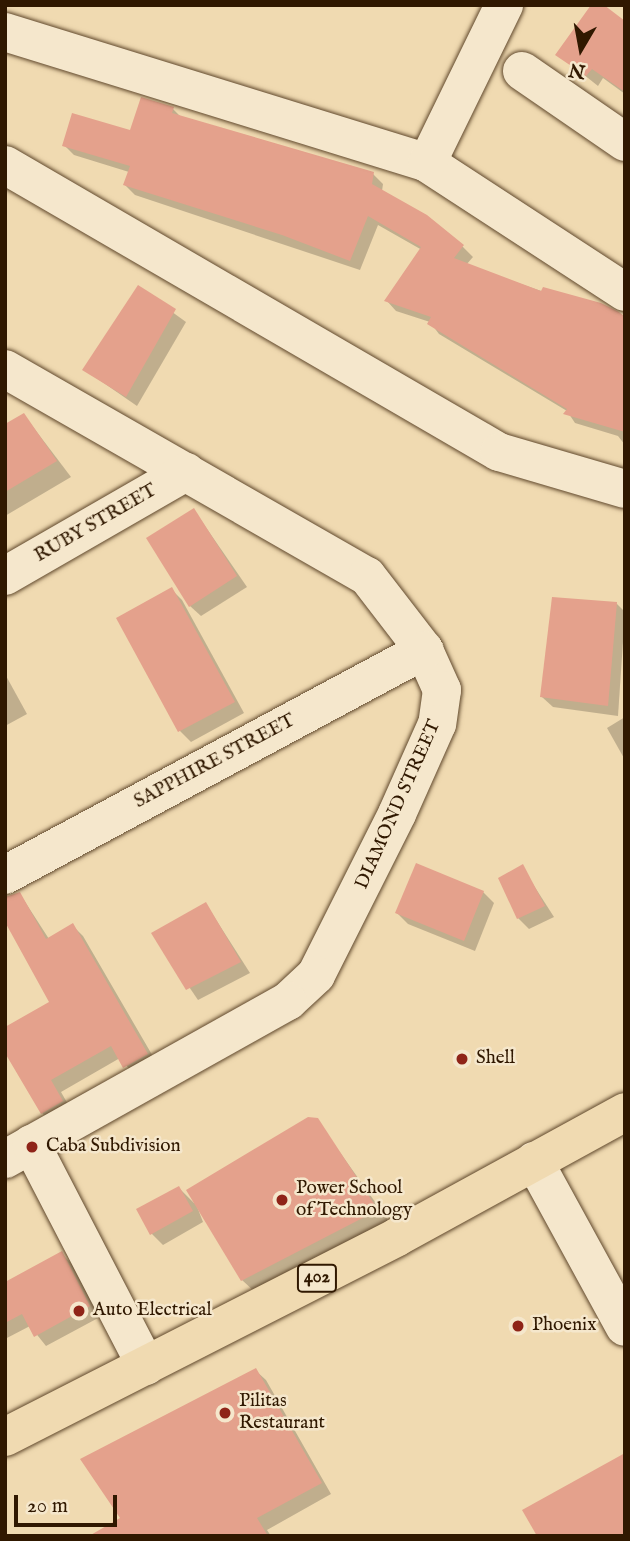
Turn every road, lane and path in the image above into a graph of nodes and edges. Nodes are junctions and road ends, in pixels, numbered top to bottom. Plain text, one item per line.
1 (504, 5) edge
2 (5, 32) edge
3 (522, 71) dead end
4 (625, 142) edge
5 (427, 163) junction
6 (5, 165) edge
7 (625, 292) edge
8 (5, 369) edge
9 (186, 472) junction
10 (625, 489) edge
11 (5, 576) edge
12 (424, 650) junction
13 (5, 875) edge
14 (625, 1112) edge
15 (18, 1152) edge
16 (534, 1161) junction
17 (625, 1327) edge
18 (146, 1366) junction
19 (5, 1437) edge

1 - 5 street
2 - 5 street
3 - 4 street
5 - 7 street
6 - 10 street
8 - 9 street, DIAMOND STREET
9 - 11 street, RUBY STREET
9 - 12 street, DIAMOND STREET
12 - 13 street, SAPPHIRE STREET
12 - 15 street, DIAMOND STREET
14 - 16 main road, 402
15 - 18 street
16 - 17 street
16 - 18 main road, 402
18 - 19 main road, 402

